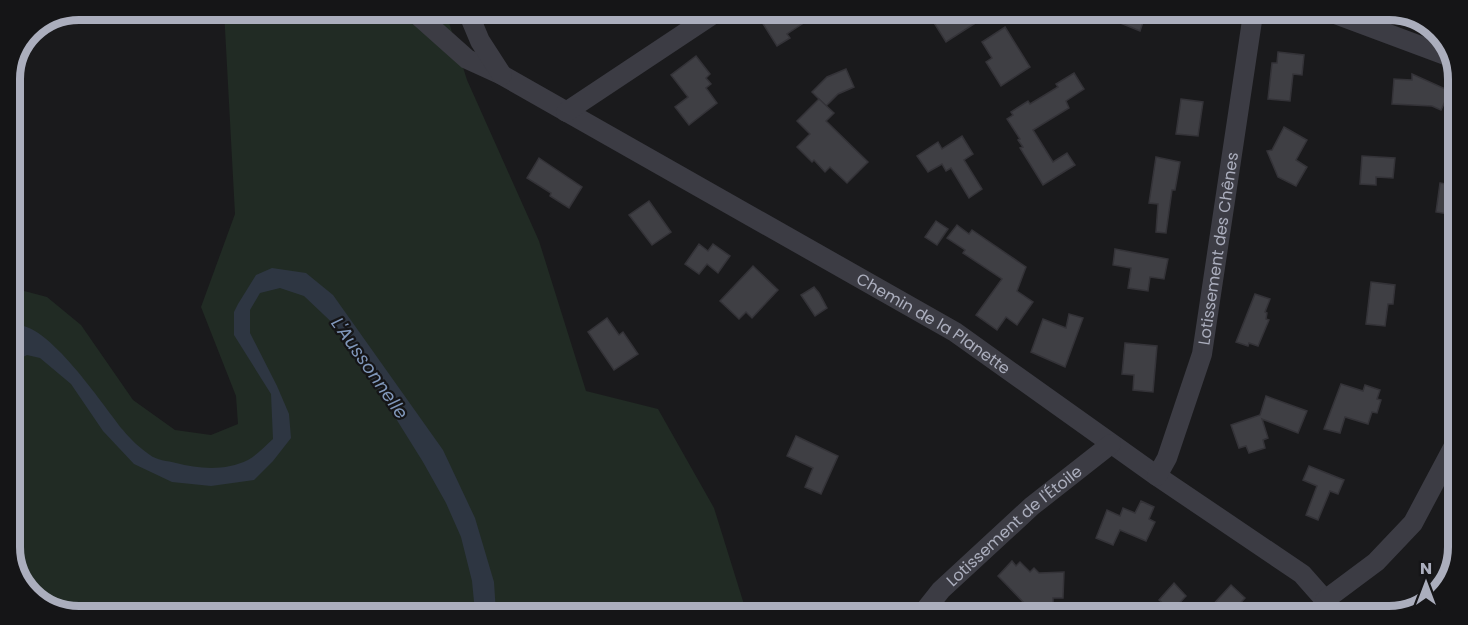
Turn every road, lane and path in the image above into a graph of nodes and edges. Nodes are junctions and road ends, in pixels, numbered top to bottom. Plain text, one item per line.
1 (423, 20) edge
2 (471, 20) edge
3 (704, 20) edge
4 (1252, 20) edge
5 (1351, 20) edge
6 (1443, 54) edge
7 (502, 75) junction
8 (566, 112) junction
9 (1111, 444) junction
10 (1448, 457) edge
11 (1157, 476) junction
12 (928, 606) edge
13 (1327, 606) edge
14 (1331, 606) edge

1 - 7 street, Chemin de la Planette
2 - 7 street
3 - 8 street
4 - 11 street, Lotissement des Chênes
5 - 6 street
7 - 8 street, Chemin de la Planette
8 - 9 street, Chemin de la Planette
9 - 11 street, Chemin de la Planette
9 - 12 street, Lotissement de l'Étoile
10 - 14 street
11 - 13 street, Chemin de la Planette

